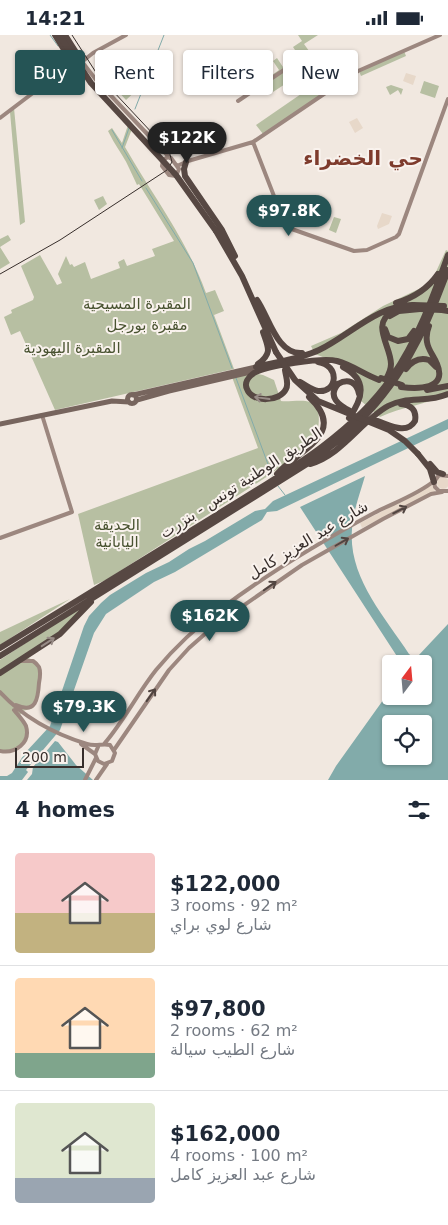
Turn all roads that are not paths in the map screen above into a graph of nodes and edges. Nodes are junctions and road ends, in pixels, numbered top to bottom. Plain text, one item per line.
1 (60, 35) edge
2 (126, 35) edge
3 (440, 35) edge
4 (66, 50) edge
5 (73, 50) edge
6 (85, 57) edge
7 (85, 64) edge
8 (283, 71) edge
9 (85, 78) edge
10 (30, 95) edge
11 (448, 99) edge
12 (238, 101) dead end
13 (0, 118) edge
14 (253, 142) junction
15 (170, 158) junction
16 (187, 162) junction
17 (162, 164) junction
18 (177, 166) junction
19 (174, 176) junction
20 (185, 176) junction
21 (448, 254) edge
22 (234, 258) junction
23 (448, 270) edge
24 (256, 300) junction
25 (413, 305) junction
26 (446, 309) edge
27 (257, 311) junction
28 (431, 315) junction
29 (423, 318) junction
30 (358, 327) junction
31 (329, 345) junction
32 (278, 351) junction
33 (323, 359) junction
34 (284, 360) junction
35 (311, 361) junction
36 (258, 368) junction
37 (285, 370) junction
38 (398, 377) junction
39 (380, 379) junction
40 (300, 382) junction
41 (336, 382) junction
42 (448, 385) edge
43 (402, 386) junction
44 (448, 394) edge
45 (377, 395) junction
46 (131, 397) junction
47 (394, 403) junction
48 (355, 411) junction
49 (42, 415) junction
50 (374, 420) junction
51 (0, 424) edge
52 (325, 443) junction
53 (419, 453) junction
54 (306, 465) junction
55 (446, 475) edge
56 (273, 479) junction
57 (435, 481) junction
58 (448, 491) edge
59 (442, 492) junction
60 (0, 538) edge
61 (110, 587) junction
62 (25, 633) junction
63 (0, 643) edge
64 (0, 648) edge
65 (0, 655) edge
66 (7, 669) junction
67 (0, 673) edge
68 (0, 692) edge
69 (0, 696) edge
70 (8, 702) junction
71 (14, 710) junction
72 (42, 726) junction
73 (65, 736) junction
74 (104, 744) junction
75 (98, 747) junction
76 (114, 750) junction
77 (0, 751) edge
78 (95, 756) junction
79 (107, 764) junction
80 (97, 778) edge
81 (85, 780) edge

1 - 4 highway
1 - 5 highway
1 - 22 highway, bridge
2 - 6 street
3 - 14 street
7 - 15 street
8 - 12 street
9 - 17 street
10 - 13 street
11 - 14 street
14 - 16 street
15 - 17 street
15 - 18 street
16 - 18 street
16 - 20 highway
17 - 19 street
18 - 19 street
18 - 20 highway
19 - 22 highway
20 - 22 highway
21 - 29 highway, الطريق الوطنية تونس - بنزرت
21 - 30 highway
22 - 24 highway
22 - 27 highway
23 - 28 highway, الطريق الوطنية تونس - بنزرت
24 - 31 highway
24 - 32 highway
25 - 26 highway, bridge
25 - 30 highway
25 - 45 highway
26 - 29 highway, bridge
27 - 32 highway
27 - 36 highway
28 - 38 highway, الطريق الوطنية تونس - بنزرت
28 - 43 highway
29 - 45 highway, الطريق الوطنية تونس - بنزرت
30 - 31 highway
31 - 34 highway
32 - 37 highway, bridge
32 - 40 highway, bridge
32 - 53 highway, bridge
33 - 35 highway
33 - 39 highway
33 - 48 highway
34 - 36 highway
34 - 39 highway
35 - 36 highway
35 - 41 highway
37 -> 36 highway
36 - 46 main road
36 - 46 main road
37 - 56 highway
38 - 43 highway
38 - 54 highway, الطريق الوطنية تونس - بنزرت
39 - 43 highway, bridge
40 - 41 highway
40 - 48 highway, bridge
41 - 48 highway, bridge
41 - 48 highway
42 - 43 highway
44 - 47 highway
45 - 52 highway, الطريق الوطنية تونس - بنزرت
46 - 49 main road
47 - 50 highway
47 - 54 highway
48 - 50 highway, bridge
48 - 52 highway
49 - 51 main road
49 - 60 street
50 - 53 highway, bridge
52 - 56 highway, الطريق الوطنية تونس - بنزرت
53 - 55 highway
53 - 57 highway
54 - 61 highway, الطريق الوطنية تونس - بنزرت
55 - 57 street, شارع عبد العزيز كامل
56 - 62 highway, الطريق الوطنية تونس - بنزرت
57 - 59 street
57 - 74 street, شارع عبد العزيز كامل
58 - 59 street, شارع عبد العزيز كامل
76 -> 59 street, شارع عبد العزيز كامل
61 - 65 highway, الطريق الوطنية تونس - بنزرت
66 -> 61 highway
62 - 63 highway
62 - 64 highway, الطريق الوطنية تونس - بنزرت
66 - 67 highway
66 - 70 street
68 - 70 street
69 - 70 street
70 - 71 street
70 - 72 street
71 - 72 street
71 - 77 street
72 - 73 street
73 - 75 street
73 - 78 street
74 - 75 street
74 - 76 street
75 - 78 street
76 - 79 street
78 - 79 street
78 - 81 street
79 - 80 street

